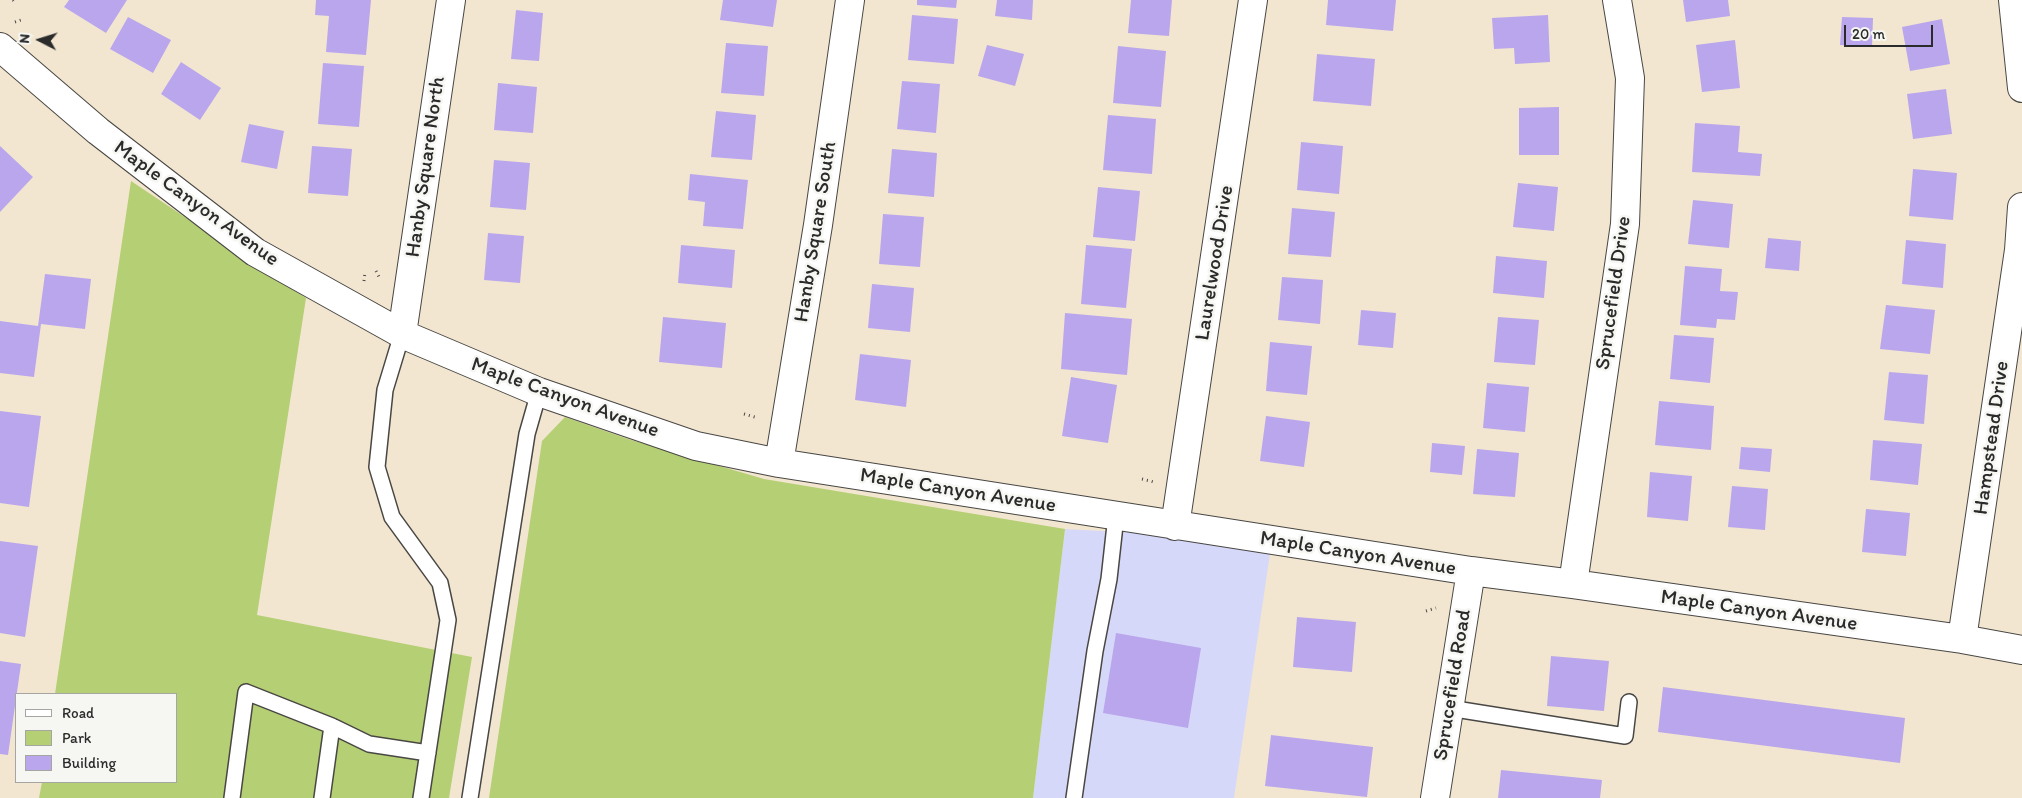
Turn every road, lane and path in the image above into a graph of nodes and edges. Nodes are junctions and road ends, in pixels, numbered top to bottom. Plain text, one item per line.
1 (451, 0) edge
2 (850, 0) edge
3 (1253, 0) edge
4 (1617, 0) edge
5 (2013, 0) edge
6 (0, 47) edge
7 (2021, 56) edge
8 (2022, 88) edge
9 (2022, 206) edge
10 (402, 334) junction
11 (540, 392) junction
12 (744, 414) dead end
13 (762, 419) dead end
14 (779, 463) junction
15 (1142, 479) dead end
16 (1157, 482) dead end
17 (1116, 516) junction
18 (1175, 526) junction
19 (1471, 571) junction
20 (1573, 584) junction
21 (1962, 640) junction
22 (2022, 650) edge
23 (1629, 702) dead end
24 (1449, 708) junction
25 (332, 726) junction
26 (428, 753) junction
27 (232, 798) edge
28 (322, 798) edge
29 (421, 798) edge
30 (470, 798) edge
31 (1074, 798) edge
32 (1435, 798) edge

1 - 10 street, Hanby Square North
2 - 14 street, Hanby Square South
3 - 18 street, Laurelwood Drive
4 - 20 street, Sprucefield Drive
5 - 7 street
6 - 10 street, Maple Canyon Avenue
7 - 8 street
9 - 21 street, Hampstead Drive
10 - 11 street, Maple Canyon Avenue
10 - 26 lane
11 - 14 street, Maple Canyon Avenue
11 - 30 lane
12 - 13 path
14 - 17 street, Maple Canyon Avenue
15 - 16 path
17 - 18 street, Maple Canyon Avenue
17 - 31 lane
18 - 19 street, Maple Canyon Avenue
19 - 20 street, Maple Canyon Avenue
19 - 24 street, Sprucefield Road
20 - 21 street, Maple Canyon Avenue
21 - 22 street, Maple Canyon Avenue
23 - 24 lane
24 - 32 street, Sprucefield Road
25 - 26 lane
25 - 27 lane
25 - 28 lane
26 - 29 lane

